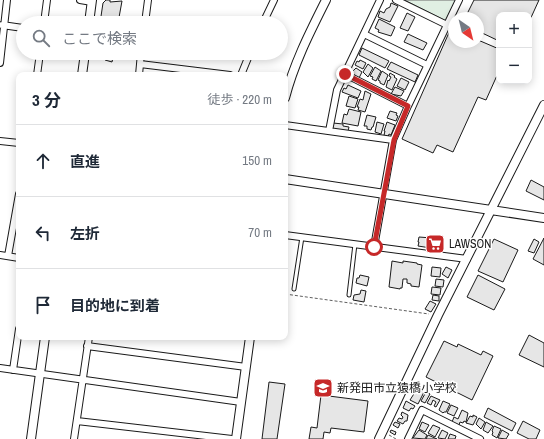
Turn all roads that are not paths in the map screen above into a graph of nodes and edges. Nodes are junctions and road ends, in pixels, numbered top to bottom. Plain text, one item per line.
1 (8, 0) edge
2 (47, 0) edge
3 (80, 0) edge
4 (148, 0) edge
5 (274, 0) edge
6 (326, 0) edge
7 (380, 0) edge
8 (396, 0) edge
9 (459, 0) edge
10 (92, 1) edge
11 (45, 16) edge
12 (90, 16) edge
13 (146, 16) edge
14 (266, 16) edge
15 (2, 25) edge
16 (447, 25) junction
17 (16, 27) edge
18 (364, 34) junction
19 (39, 60) edge
20 (84, 60) edge
21 (140, 60) edge
22 (247, 60) edge
23 (0, 63) edge
24 (140, 64) junction
25 (427, 65) junction
26 (37, 72) edge
27 (82, 72) edge
28 (139, 72) edge
29 (205, 72) edge
30 (242, 72) edge
31 (345, 74) junction
32 (288, 87) edge
33 (544, 104) edge
34 (408, 106) junction
35 (288, 125) edge
36 (329, 131) junction
37 (394, 140) junction
38 (0, 141) edge
39 (16, 143) edge
40 (288, 179) edge
41 (385, 193) junction
42 (492, 209) junction
43 (16, 211) edge
44 (544, 218) edge
45 (288, 235) edge
46 (302, 237) junction
47 (355, 244) junction
48 (374, 247) junction
49 (0, 255) edge
50 (8, 256) junction
51 (16, 257) edge
52 (466, 259) junction
53 (294, 289) dead end
54 (349, 295) dead end
55 (17, 340) edge
56 (45, 340) edge
57 (88, 340) edge
58 (250, 340) edge
59 (87, 346) junction
60 (246, 367) junction
61 (0, 368) edge
62 (13, 370) junction
63 (40, 374) junction
64 (82, 380) junction
65 (240, 402) junction
66 (77, 421) junction
67 (31, 439) edge
68 (74, 439) edge
69 (232, 439) edge
70 (236, 439) edge
71 (379, 439) edge
72 (408, 439) edge
73 (480, 439) edge

1 - 15 street
2 - 11 street
3 - 10 street
4 - 13 street
5 - 14 street
6 - 32 street
7 - 18 street
8 - 16 street
9 - 16 street
10 - 12 street
15 - 17 street
15 - 23 street
16 - 25 street
18 - 25 street
18 - 31 street
19 - 26 street
20 - 27 street
21 - 24 street
22 - 30 street
24 - 28 street
24 - 29 street
25 - 34 street
31 - 34 street
31 - 36 street
33 - 42 street
34 - 37 street
35 - 36 street
36 - 37 street
37 - 41 street
38 - 39 street
40 - 41 street
41 - 42 street
41 - 48 street
42 - 44 street
42 - 52 street
43 - 50 street
45 - 46 street
46 - 47 street
46 - 53 lane
47 - 48 street
47 - 54 lane
48 - 52 street
49 - 50 street
50 - 51 street
52 - 71 street
55 - 62 street
56 - 63 street
57 - 59 street
58 - 60 street
59 - 60 street
59 - 64 street
60 - 65 street
61 - 62 street
62 - 63 street
63 - 64 street
63 - 67 street
64 - 65 street
64 - 66 street
65 - 70 street
66 - 68 street
66 - 69 street
72 - 73 street

